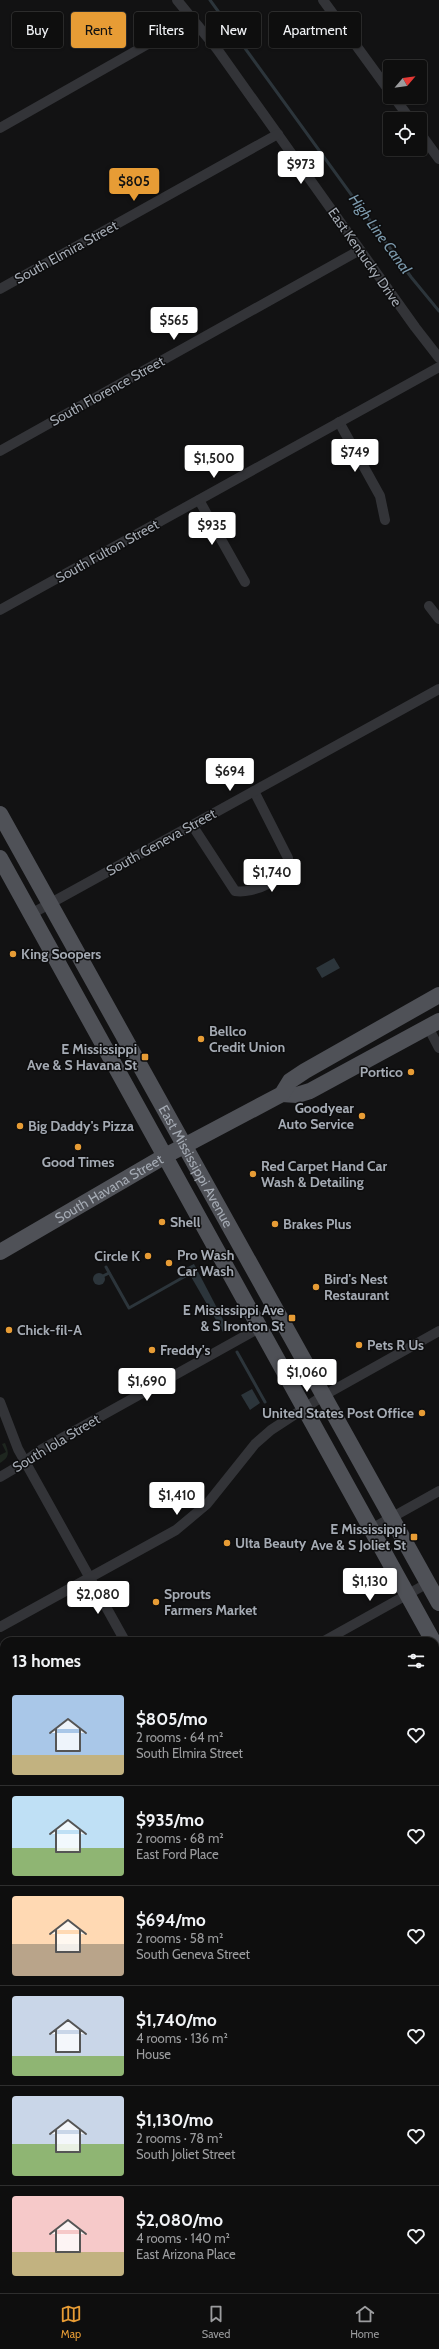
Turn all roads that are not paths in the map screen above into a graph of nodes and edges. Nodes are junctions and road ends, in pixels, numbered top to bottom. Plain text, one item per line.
1 (177, 0) edge
2 (323, 0) edge
3 (186, 12) edge
4 (198, 27) edge
5 (141, 48) edge
6 (383, 82) edge
7 (0, 128) edge
8 (278, 134) junction
9 (427, 143) edge
10 (439, 159) edge
11 (360, 250) junction
12 (0, 289) edge
13 (439, 358) edge
14 (439, 367) edge
15 (339, 422) junction
16 (0, 451) edge
17 (199, 500) junction
18 (385, 520) dead end
19 (245, 582) dead end
20 (429, 606) dead end
21 (0, 610) edge
22 (439, 619) edge
23 (439, 689) edge
24 (254, 791) junction
25 (1, 817) edge
26 (192, 825) junction
27 (0, 858) edge
28 (50, 903) junction
29 (31, 914) junction
30 (438, 996) edge
31 (406, 1014) junction
32 (433, 1024) edge
33 (390, 1048) junction
34 (439, 1048) edge
35 (282, 1094) junction
36 (184, 1145) junction
37 (165, 1156) junction
38 (0, 1252) edge
39 (259, 1328) junction
40 (439, 1331) edge
41 (323, 1396) junction
42 (0, 1402) edge
43 (304, 1409) junction
44 (25, 1462) junction
45 (0, 1477) edge
46 (439, 1491) edge
47 (391, 1518) junction
48 (371, 1529) junction
49 (90, 1578) junction
50 (428, 1583) junction
51 (407, 1594) junction
52 (439, 1603) edge
53 (0, 1627) edge
54 (123, 1637) edge
55 (331, 1637) edge
56 (431, 1637) edge

1 - 3 street, East Kentucky Drive
2 - 6 street
4 - 8 street, East Kentucky Drive
5 - 7 street
8 - 11 street, East Kentucky Drive
8 - 12 street, South Elmira Street
9 - 10 street
11 - 13 street, East Kentucky Drive
11 - 16 street, South Florence Street
14 - 15 street, South Fulton Street
15 - 17 street, South Fulton Street
15 - 18 street
17 - 19 street
17 - 21 street, South Fulton Street
20 - 22 street
23 - 24 street, South Geneva Street
24 - 26 street, South Geneva Street
24 - 26 street
25 - 28 main road, East Mississippi Avenue
26 - 28 street, South Geneva Street
27 - 29 main road, East Mississippi Avenue
28 - 29 street, South Geneva Street
28 - 36 main road, East Mississippi Avenue
29 - 37 main road, East Mississippi Avenue
30 - 31 main road, South Havana Street
30 - 32 main road
31 - 33 main road
31 - 35 main road, South Havana Street
32 - 33 main road, South Havana Street
32 - 34 street
33 - 35 main road, South Havana Street
35 - 36 main road, South Havana Street
36 - 37 main road, South Havana Street
36 - 41 main road, East Mississippi Avenue
37 - 38 main road, South Havana Street
37 - 39 main road, East Mississippi Avenue
39 - 43 main road, East Mississippi Avenue
39 - 44 street, South Iola Street
40 - 41 street
41 - 43 street
41 - 47 main road, East Mississippi Avenue
42 - 44 street
43 - 48 main road, East Mississippi Avenue
43 - 49 street
44 - 45 street, South Iola Street
44 - 49 street
46 - 47 street
47 - 48 street
47 - 50 main road, East Mississippi Avenue
48 - 51 main road, East Mississippi Avenue
49 - 53 street
49 - 54 street
50 - 51 street
50 - 52 main road, East Mississippi Avenue
51 - 55 street
51 - 56 main road, East Mississippi Avenue

